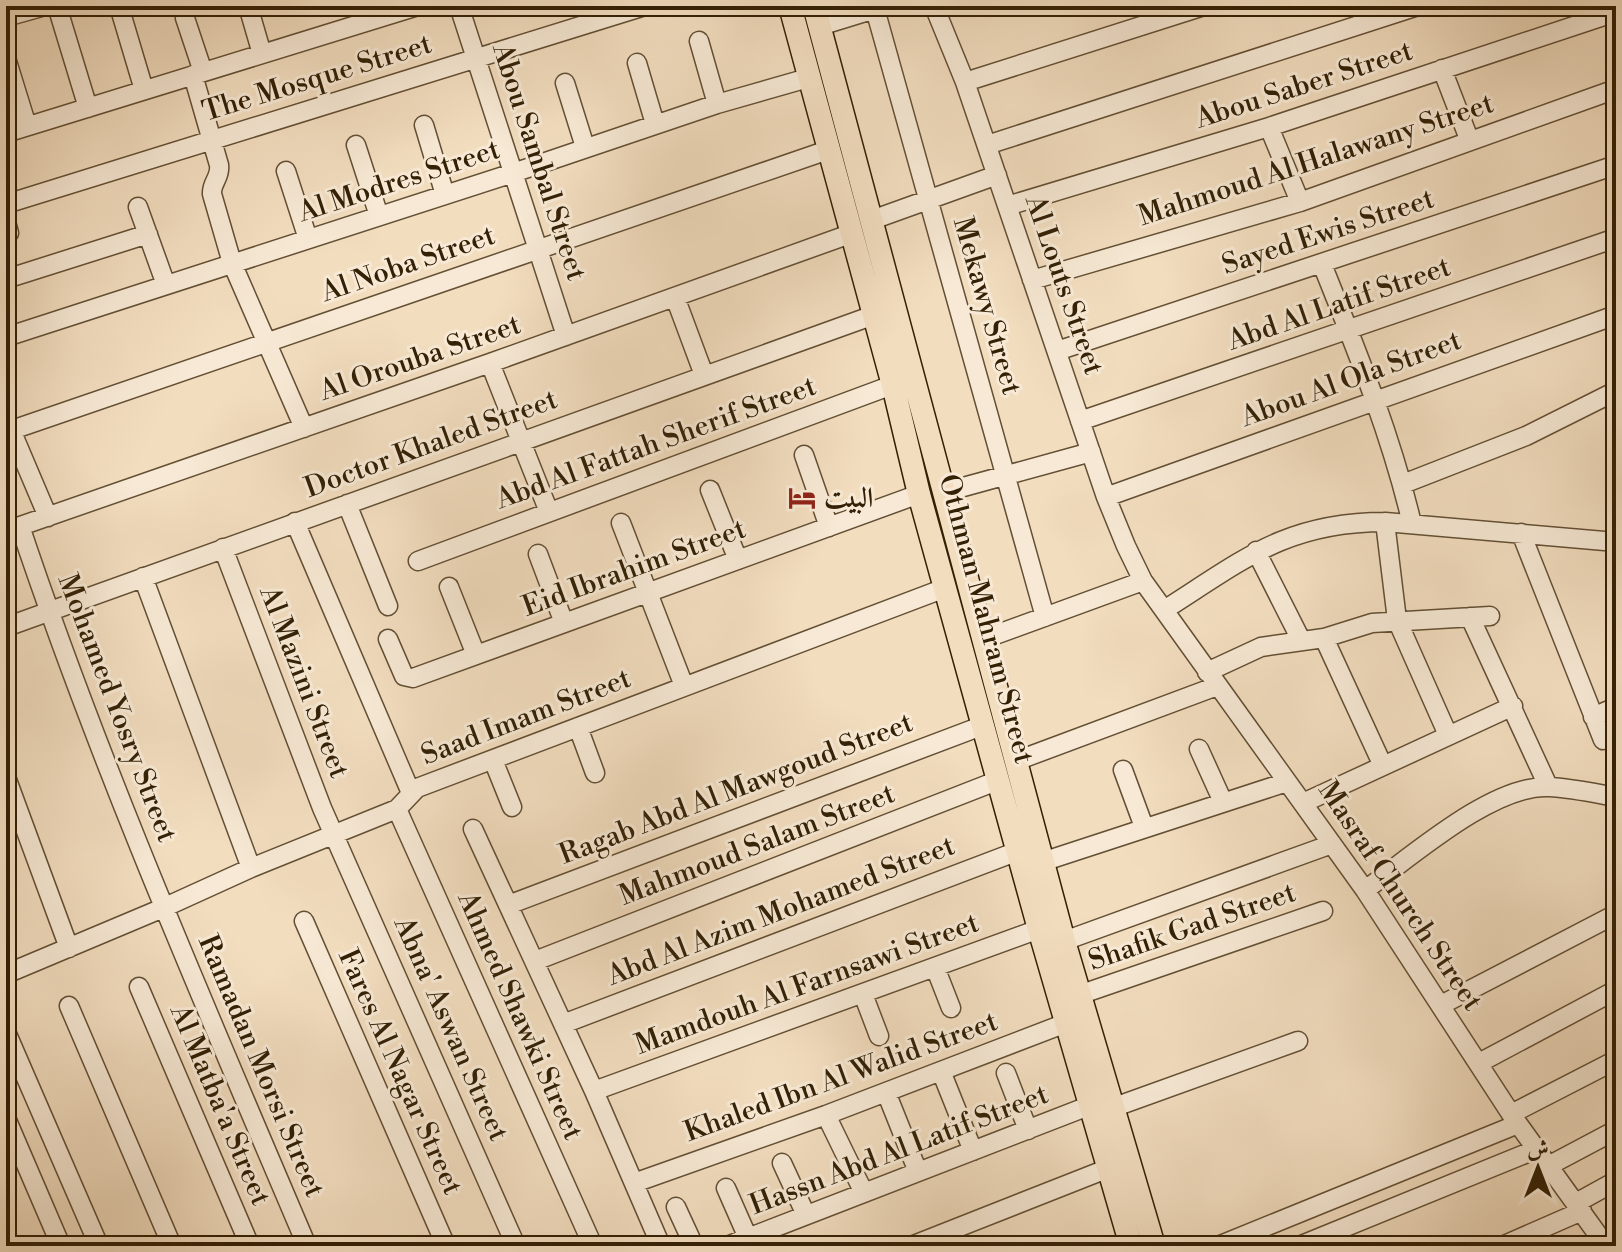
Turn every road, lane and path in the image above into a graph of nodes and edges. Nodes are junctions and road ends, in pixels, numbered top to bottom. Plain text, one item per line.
1 (45, 6) edge
2 (57, 6) edge
3 (119, 6) edge
4 (248, 6) edge
5 (418, 6) edge
6 (459, 6) edge
7 (645, 6) edge
8 (790, 6) edge
9 (934, 6) edge
10 (1204, 6) edge
11 (1418, 6) edge
12 (880, 8) edge
13 (1616, 12) edge
14 (817, 16) edge
15 (6, 17) edge
16 (185, 18) dead end
17 (699, 41) dead end
18 (262, 54) junction
19 (6, 58) edge
20 (476, 59) junction
21 (637, 63) dead end
22 (1442, 69) junction
23 (198, 74) junction
24 (808, 78) junction
25 (965, 82) junction
26 (565, 83) dead end
27 (1616, 89) edge
28 (144, 90) junction
29 (717, 104) junction
30 (88, 108) junction
31 (655, 124) junction
32 (424, 125) dead end
33 (27, 126) junction
34 (1269, 127) junction
35 (6, 133) edge
36 (1469, 139) junction
37 (212, 140) junction
38 (356, 145) dead end
39 (987, 145) junction
40 (585, 147) junction
41 (828, 150) junction
42 (1616, 165) edge
43 (286, 171) dead end
44 (513, 173) junction
45 (997, 175) junction
46 (445, 195) junction
47 (928, 200) junction
48 (1300, 202) junction
49 (6, 204) edge
50 (1007, 206) junction
51 (138, 207) dead end
52 (379, 216) junction
53 (872, 220) junction
54 (148, 234) junction
55 (850, 234) junction
56 (1616, 238) edge
57 (308, 239) junction
58 (537, 250) junction
59 (232, 263) junction
60 (1322, 264) junction
61 (6, 279) edge
62 (1032, 280) junction
63 (166, 285) junction
64 (675, 297) junction
65 (874, 315) junction
66 (1616, 315) edge
67 (1349, 331) junction
68 (566, 336) junction
69 (6, 337) edge
70 (266, 341) junction
71 (1057, 351) junction
72 (490, 363) junction
73 (704, 375) junction
74 (903, 381) junction
75 (1616, 391) edge
76 (1376, 400) junction
77 (1080, 421) junction
78 (8, 426) edge
79 (304, 428) junction
80 (522, 442) junction
81 (1091, 452) junction
82 (804, 455) dead end
83 (1005, 475) junction
84 (1403, 484) junction
85 (710, 490) dead end
86 (945, 492) junction
87 (919, 494) junction
88 (1106, 497) junction
89 (347, 504) junction
90 (549, 512) junction
91 (48, 517) junction
92 (295, 522) junction
93 (1385, 522) junction
94 (621, 523) dead end
95 (1412, 524) junction
96 (829, 527) junction
97 (13, 529) edge
98 (1521, 533) junction
99 (1615, 545) edge
100 (223, 548) junction
101 (1256, 551) junction
102 (538, 554) dead end
103 (738, 560) junction
104 (418, 561) dead end
105 (143, 577) junction
106 (1143, 581) junction
107 (449, 587) dead end
108 (945, 588) junction
109 (648, 593) junction
110 (388, 606) dead end
111 (1164, 610) junction
112 (49, 611) junction
113 (1490, 616) dead end
114 (1045, 617) junction
115 (1470, 617) junction
116 (1397, 620) junction
117 (564, 623) junction
118 (6, 627) edge
119 (1324, 638) junction
120 (388, 639) dead end
121 (984, 639) junction
122 (1301, 640) junction
123 (476, 655) junction
124 (1212, 679) junction
125 (684, 686) junction
126 (1513, 706) junction
127 (1616, 707) edge
128 (1593, 717) junction
129 (984, 725) junction
130 (578, 727) junction
131 (1448, 735) junction
132 (1603, 740) dead end
133 (1199, 749) dead end
134 (493, 760) junction
135 (1016, 761) junction
136 (1383, 766) junction
137 (1123, 770) dead end
138 (595, 773) dead end
139 (6, 777) edge
140 (999, 780) junction
141 (1287, 782) junction
142 (1548, 786) junction
143 (411, 793) junction
144 (1616, 797) edge
145 (1223, 802) junction
146 (1303, 803) junction
147 (512, 807) dead end
148 (397, 809) junction
149 (1144, 827) junction
150 (473, 829) dead end
151 (334, 834) junction
152 (1332, 844) junction
153 (1018, 851) junction
154 (1042, 862) junction
155 (251, 868) junction
156 (1365, 890) junction
157 (508, 905) junction
158 (163, 908) junction
159 (1323, 911) dead end
160 (1616, 914) edge
161 (304, 921) dead end
162 (1039, 929) junction
163 (1064, 941) junction
164 (69, 948) junction
165 (535, 961) junction
166 (935, 967) junction
167 (6, 974) edge
168 (139, 987) dead end
169 (1616, 990) edge
170 (863, 994) junction
171 (1079, 995) junction
172 (1441, 1005) junction
173 (69, 1006) dead end
174 (951, 1008) dead end
175 (1066, 1023) junction
176 (563, 1024) junction
177 (7, 1034) edge
178 (879, 1036) dead end
179 (1298, 1041) dead end
180 (1616, 1060) edge
181 (1479, 1063) junction
182 (941, 1071) junction
183 (1006, 1073) dead end
184 (594, 1091) junction
185 (886, 1092) junction
186 (1101, 1106) junction
187 (826, 1115) junction
188 (6, 1118) edge
189 (1515, 1119) junction
190 (1028, 1130) junction
191 (1616, 1130) edge
192 (1537, 1149) junction
193 (973, 1151) junction
194 (782, 1163) dead end
195 (1550, 1165) junction
196 (1109, 1168) junction
197 (918, 1172) junction
198 (1616, 1181) edge
199 (634, 1183) junction
200 (726, 1188) dead end
201 (864, 1193) junction
202 (676, 1207) dead end
203 (1579, 1207) junction
204 (806, 1215) junction
205 (748, 1238) junction
206 (61, 1246) edge
207 (99, 1246) edge
208 (172, 1246) edge
209 (250, 1246) edge
210 (307, 1246) edge
211 (446, 1246) edge
212 (516, 1246) edge
213 (593, 1246) edge
214 (661, 1246) edge
215 (694, 1246) edge
216 (727, 1246) edge
217 (911, 1246) edge
218 (1131, 1246) edge
219 (1154, 1246) edge
220 (1218, 1246) edge
221 (1299, 1246) edge
222 (1502, 1246) edge
223 (1606, 1246) edge

1 - 15 street
2 - 30 street
3 - 28 street
4 - 18 street
5 - 18 street
6 - 20 street, Abou Sambal Street
7 - 20 street, The Mosque Street
8 - 24 main road, Othman Mahram Street
9 - 25 street, Al Louts Street
10 - 25 street
11 - 39 street
12 - 14 street
12 - 47 street, Mekawy Street
13 - 22 street, Abou Saber Street
14 - 53 main road, Othman Mahram Street
16 - 23 street
17 - 29 street
18 - 23 street
19 - 33 street
20 - 37 street, The Mosque Street
20 - 44 street, Abou Sambal Street
21 - 31 street
22 - 34 street, Abou Saber Street
22 - 36 street
23 - 28 street
23 - 37 street
24 - 29 street, Al Modres Street
24 - 41 main road, Othman Mahram Street
25 - 39 street, Al Louts Street
26 - 40 street
27 - 36 street, Mahmoud Al Halawany Street
28 - 30 street
29 - 31 street, Al Modres Street
30 - 33 street
31 - 40 street, Al Modres Street
32 - 46 street
33 - 35 street
34 - 48 street
34 - 50 street, Abou Saber Street
36 - 48 street, Mahmoud Al Halawany Street
37 - 49 street, The Mosque Street
37 - 59 street
38 - 52 street
39 - 45 street, Al Louts Street
40 - 44 street, Al Modres Street
41 - 55 main road, Othman Mahram Street
41 - 58 street, Al Noba Street
42 - 60 street, Sayed Ewis Street
43 - 57 street
44 - 46 street, Al Modres Street
44 - 58 street, Abou Sambal Street
45 - 47 street
45 - 50 street, Al Louts Street
46 - 52 street, Al Modres Street
47 - 53 street
47 - 83 street, Mekawy Street
48 - 62 street, Mahmoud Al Halawany Street
50 - 62 street, Al Louts Street
51 - 54 street
52 - 57 street, Al Modres Street
53 - 74 main road, Othman Mahram Street
54 - 61 street
54 - 63 street
55 - 64 street, Al Orouba Street
55 - 65 main road, Othman Mahram Street
56 - 67 street, Abd Al Latif Street
57 - 59 street, Al Modres Street
58 - 68 street, Abou Sambal Street
58 - 70 street, Al Noba Street
59 - 63 street, Al Modres Street
59 - 70 street
60 - 67 street
60 - 71 street, Sayed Ewis Street
62 - 71 street, Al Louts Street
63 - 69 street, Al Modres Street
64 - 68 street, Al Orouba Street
64 - 73 street
65 - 73 street, Doctor Khaled Street
65 - 74 main road, Othman Mahram Street
66 - 76 street, Abou Al Ola Street
67 - 76 street
67 - 77 street, Abd Al Latif Street
68 - 72 street, Al Orouba Street
70 - 78 street, Al Noba Street
70 - 79 street
71 - 77 street, Al Louts Street
72 - 79 street, Al Orouba Street
72 - 80 street
73 - 80 street, Doctor Khaled Street
74 - 86 main road, Othman Mahram Street
74 - 87 main road, Othman Mahram Street
74 - 90 street, Abd Al Fattah Sherif Street
75 - 84 street
76 - 84 street
76 - 88 street, Abou Al Ola Street
77 - 81 street, Al Louts Street
78 - 91 street
79 - 91 street, Al Orouba Street
80 - 89 street, Doctor Khaled Street
80 - 90 street
81 - 83 street
81 - 88 street, Al Louts Street
82 - 96 street
83 - 86 street
83 - 114 street, Mekawy Street
84 - 95 street
85 - 103 street
86 - 121 main road, Othman Mahram Street
87 - 96 street, Eid Ibrahim Street
87 - 108 main road, Othman Mahram Street
88 - 106 street, Al Louts Street
89 - 92 street, Doctor Khaled Street
89 - 110 street
90 - 104 street, Abd Al Fattah Sherif Street
91 - 97 street, Al Orouba Street
92 - 100 street, Doctor Khaled Street
92 - 143 street
93 - 95 street
93 - 101 street
93 - 116 street
94 - 109 street
95 - 98 street
96 - 103 street, Eid Ibrahim Street
97 - 112 street, Mohamed Yosry Street
98 - 99 street
98 - 128 street
100 - 105 street, Doctor Khaled Street
100 - 151 street, Al Mazini Street
101 - 111 street
101 - 122 street
102 - 117 street
103 - 109 street, Eid Ibrahim Street
105 - 112 street, Doctor Khaled Street
105 - 155 street
106 - 111 street, Masraf Church Street
106 - 114 street
107 - 123 street
108 - 125 street, Saad Imam Street
108 - 129 main road, Othman Mahram Street
109 - 117 street, Eid Ibrahim Street
109 - 125 street
111 - 124 street, Masraf Church Street
112 - 118 street, Doctor Khaled Street
112 - 158 street, Mohamed Yosry Street
113 - 115 street
114 - 121 street
115 - 116 street
115 - 126 street
116 - 119 street
116 - 131 street
117 - 123 street, Eid Ibrahim Street
119 - 122 street
119 - 136 street
120 - 123 street, Eid Ibrahim Street
121 - 135 main road, Othman Mahram Street
122 - 124 street
124 - 135 street
124 - 141 street, Masraf Church Street
125 - 130 street, Saad Imam Street
126 - 131 street
126 - 142 street
127 - 128 street
128 - 132 street
129 - 140 main road, Othman Mahram Street
129 - 157 street, Ragab Abd Al Mawgoud Street
130 - 134 street, Saad Imam Street
130 - 138 street
131 - 136 street
133 - 145 street
134 - 143 street, Saad Imam Street
134 - 147 street
135 - 154 main road, Othman Mahram Street
136 - 146 street
137 - 149 street
139 - 164 street
140 - 153 main road, Othman Mahram Street
140 - 165 street, Mahmoud Salam Street
141 - 145 street
141 - 146 street, Masraf Church Street
142 - 144 street
142 - 156 street
143 - 148 street, Saad Imam Street
145 - 149 street
146 - 152 street, Masraf Church Street
148 - 151 street, Saad Imam Street
148 - 213 street, Ahmed Shawki Street
149 - 154 street
150 - 157 street
151 - 155 street, Saad Imam Street
151 - 212 street, Abna' Aswan Street
152 - 156 street, Masraf Church Street
152 - 163 street
153 - 162 main road, Othman Mahram Street
153 - 176 street, Abd Al Azim Mohamed Street
154 - 163 main road, Othman Mahram Street
155 - 158 street, Saad Imam Street
156 - 172 street, Masraf Church Street
157 - 165 street
158 - 164 street, Saad Imam Street
158 - 210 street, Ramadan Morsi Street
159 - 171 street, Shafik Gad Street
160 - 172 street
161 - 211 street, Fares Al Nagar Street
162 - 166 street, Mamdouh Al Farnsawi Street
162 - 175 main road, Othman Mahram Street
163 - 171 main road, Othman Mahram Street
164 - 167 street, Saad Imam Street
165 - 176 street
166 - 170 street, Mamdouh Al Farnsawi Street
166 - 174 street
168 - 209 street, Al Matba'a Street
169 - 181 street
170 - 178 street
170 - 184 street, Mamdouh Al Farnsawi Street
171 - 186 main road, Othman Mahram Street
172 - 181 street, Masraf Church Street
173 - 208 street
175 - 182 street, Khaled Ibn Al Walid Street
175 - 186 main road, Othman Mahram Street
176 - 184 street
177 - 207 street
179 - 186 street, Hassn Abd Al Latif Street
180 - 189 street
181 - 189 street, Masraf Church Street
182 - 185 street, Khaled Ibn Al Walid Street
182 - 193 street
183 - 190 street
184 - 199 street
185 - 187 street, Khaled Ibn Al Walid Street
185 - 197 street
186 - 190 street, Hassn Abd Al Latif Street
186 - 196 main road, Othman Mahram Street
186 - 219 main road, Othman Mahram Street
187 - 199 street, Khaled Ibn Al Walid Street
187 - 201 street
188 - 206 street
189 - 192 street, Masraf Church Street
189 - 220 street
190 - 193 street, Hassn Abd Al Latif Street
191 - 195 street
192 - 195 street, Masraf Church Street
192 - 221 street
193 - 197 street, Hassn Abd Al Latif Street
194 - 204 street
195 - 203 street, Masraf Church Street
196 - 217 street
196 - 218 main road, Othman Mahram Street
197 - 201 street, Hassn Abd Al Latif Street
198 - 203 street
199 - 214 street
200 - 205 street
201 - 204 street, Hassn Abd Al Latif Street
202 - 215 street
203 - 222 street
203 - 223 street, Masraf Church Street
204 - 205 street, Hassn Abd Al Latif Street
205 - 216 street, Hassn Abd Al Latif Street

